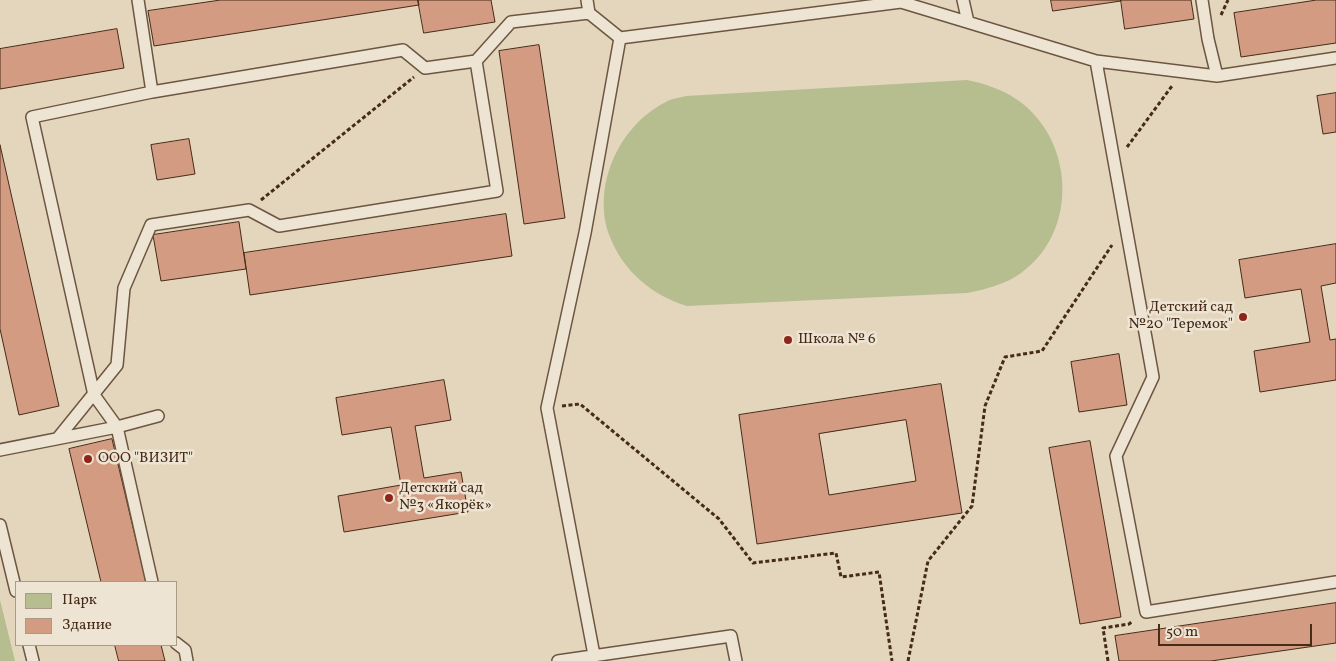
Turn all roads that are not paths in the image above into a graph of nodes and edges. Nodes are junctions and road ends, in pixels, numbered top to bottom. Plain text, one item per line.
1 (138, 0) edge
2 (587, 0) edge
3 (963, 0) edge
4 (1202, 0) edge
5 (589, 13) junction
6 (968, 22) junction
7 (620, 38) junction
8 (1336, 58) edge
9 (1096, 61) junction
10 (476, 62) junction
11 (1217, 76) junction
12 (152, 92) junction
13 (94, 395) junction
14 (158, 416) dead end
15 (116, 427) junction
16 (58, 438) junction
17 (0, 450) edge
18 (0, 525) edge
19 (152, 581) edge
20 (1336, 582) edge
21 (15, 587) edge
22 (178, 645) edge
23 (29, 646) edge
24 (594, 655) junction
25 (33, 661) edge
26 (187, 661) edge
27 (558, 661) edge
28 (736, 661) edge

1 - 12 lane
2 - 5 lane
3 - 6 lane
4 - 11 lane
5 - 7 lane
5 - 10 lane
6 - 7 lane
6 - 9 lane
7 - 24 lane
8 - 11 lane
9 - 11 lane
9 - 20 lane
10 - 12 lane
10 - 13 lane
12 - 13 lane
13 - 15 lane
13 - 16 lane
14 - 15 lane
15 - 16 lane
15 - 19 lane
16 - 17 lane
18 - 21 lane
22 - 26 lane
23 - 25 lane
24 - 27 lane
24 - 28 lane

